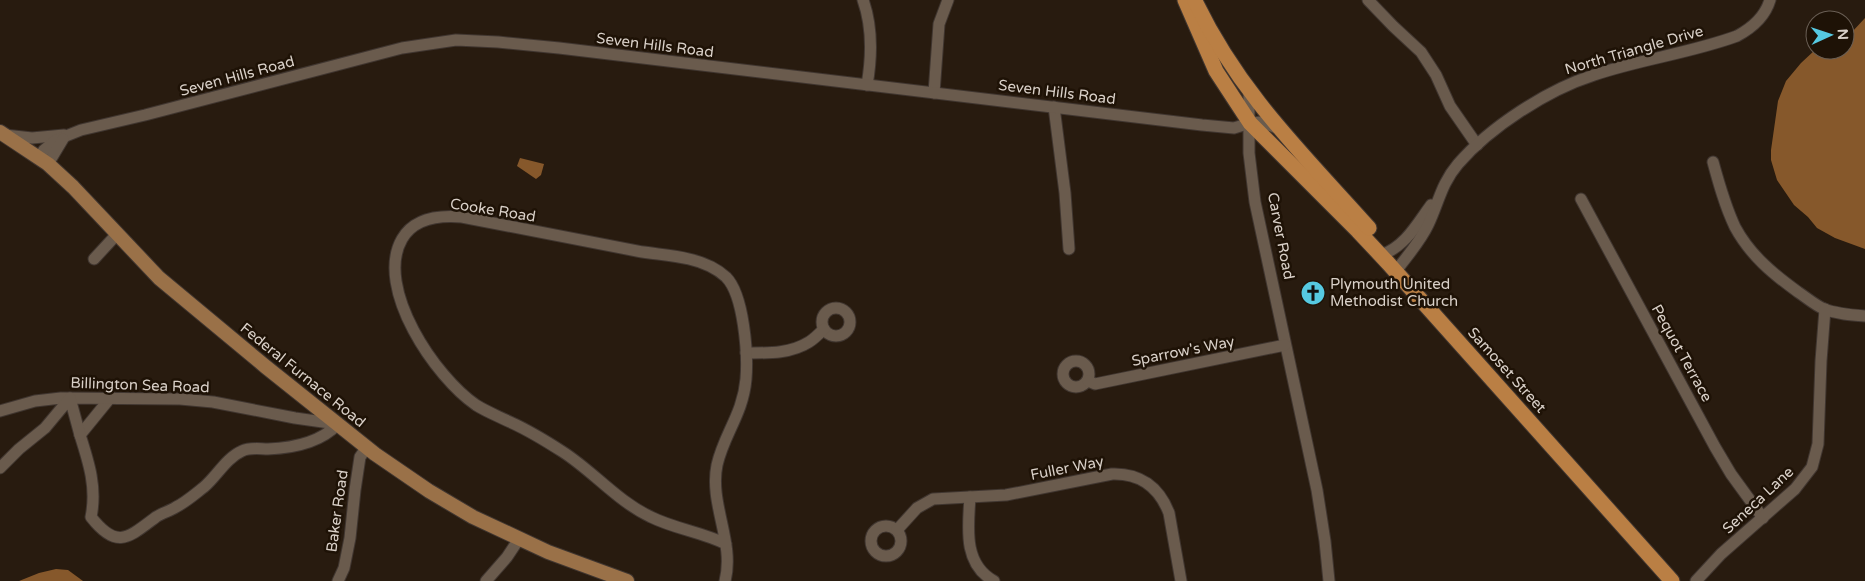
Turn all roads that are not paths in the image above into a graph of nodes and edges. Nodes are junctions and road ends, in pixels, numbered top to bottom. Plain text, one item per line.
1 (863, 0) edge
2 (948, 0) edge
3 (1185, 0) edge
4 (1195, 0) edge
5 (1368, 0) edge
6 (1770, 0) edge
7 (867, 85) junction
8 (1249, 91) junction
9 (934, 94) junction
10 (1054, 107) junction
11 (1250, 123) junction
12 (1277, 128) junction
13 (2, 134) edge
14 (65, 135) junction
15 (1476, 145) junction
16 (43, 161) junction
17 (1713, 162) dead end
18 (1441, 192) junction
19 (1581, 199) dead end
20 (118, 233) junction
21 (1069, 249) dead end
22 (1386, 254) junction
23 (94, 259) dead end
24 (1398, 267) junction
25 (1825, 309) junction
26 (1865, 316) edge
27 (824, 329) dead end
28 (1285, 345) junction
29 (746, 353) junction
30 (1088, 381) dead end
31 (70, 398) junction
32 (112, 398) junction
33 (0, 410) edge
34 (338, 424) junction
35 (80, 435) junction
36 (367, 448) junction
37 (0, 468) edge
38 (970, 497) junction
39 (1762, 518) junction
40 (897, 530) dead end
41 (519, 540) junction
42 (726, 544) junction
43 (338, 581) edge
44 (486, 581) edge
45 (627, 581) edge
46 (725, 581) edge
47 (994, 581) edge
48 (1181, 581) edge
49 (1329, 581) edge
50 (1672, 581) edge
51 (1684, 581) edge
52 (1696, 581) edge

1 - 7 street
2 - 9 street
3 - 11 highway
4 - 8 highway
5 - 15 street
6 - 15 street, North Triangle Drive
7 - 9 street, Seven Hills Road
7 - 14 street, Seven Hills Road
8 - 11 street
8 - 12 highway
9 - 10 street, Seven Hills Road
10 - 11 street, Seven Hills Road
10 - 21 street
11 - 12 street, Seven Hills Road
11 - 22 highway, Samoset Street
11 - 28 street, Carver Road
12 - 22 highway, Samoset Street
13 - 14 street
13 - 16 main road, Federal Furnace Road
14 - 16 street, Seven Hills Road
15 - 18 street, North Triangle Drive
16 - 20 main road, Federal Furnace Road
17 - 25 street
18 - 22 street, North Triangle Drive
18 - 24 street, North Triangle Drive
19 - 39 street, Pequot Terrace
20 - 23 street
20 - 34 main road, Federal Furnace Road
22 - 24 highway, Samoset Street
24 - 50 highway, Samoset Street
24 - 51 highway, Samoset Street
25 - 26 street
25 - 39 street, Seneca Lane
27 - 29 street
28 - 30 street, Sparrow's Way
28 - 49 street, Carver Road
29 - 42 street, Cooke Road
29 - 42 street, Cooke Road
31 - 32 street, Billington Sea Road
31 - 33 street, Billington Sea Road
31 - 35 street
31 - 37 street
32 - 34 street, Billington Sea Road
32 - 35 street
34 - 35 street
34 - 36 main road, Federal Furnace Road
36 - 41 main road, Federal Furnace Road
36 - 43 street, Baker Road
38 - 40 street, Fuller Way
38 - 47 street
38 - 48 street, Fuller Way
39 - 52 street, Seneca Lane
41 - 44 street
41 - 45 main road, Federal Furnace Road
42 - 46 street, Cooke Road

